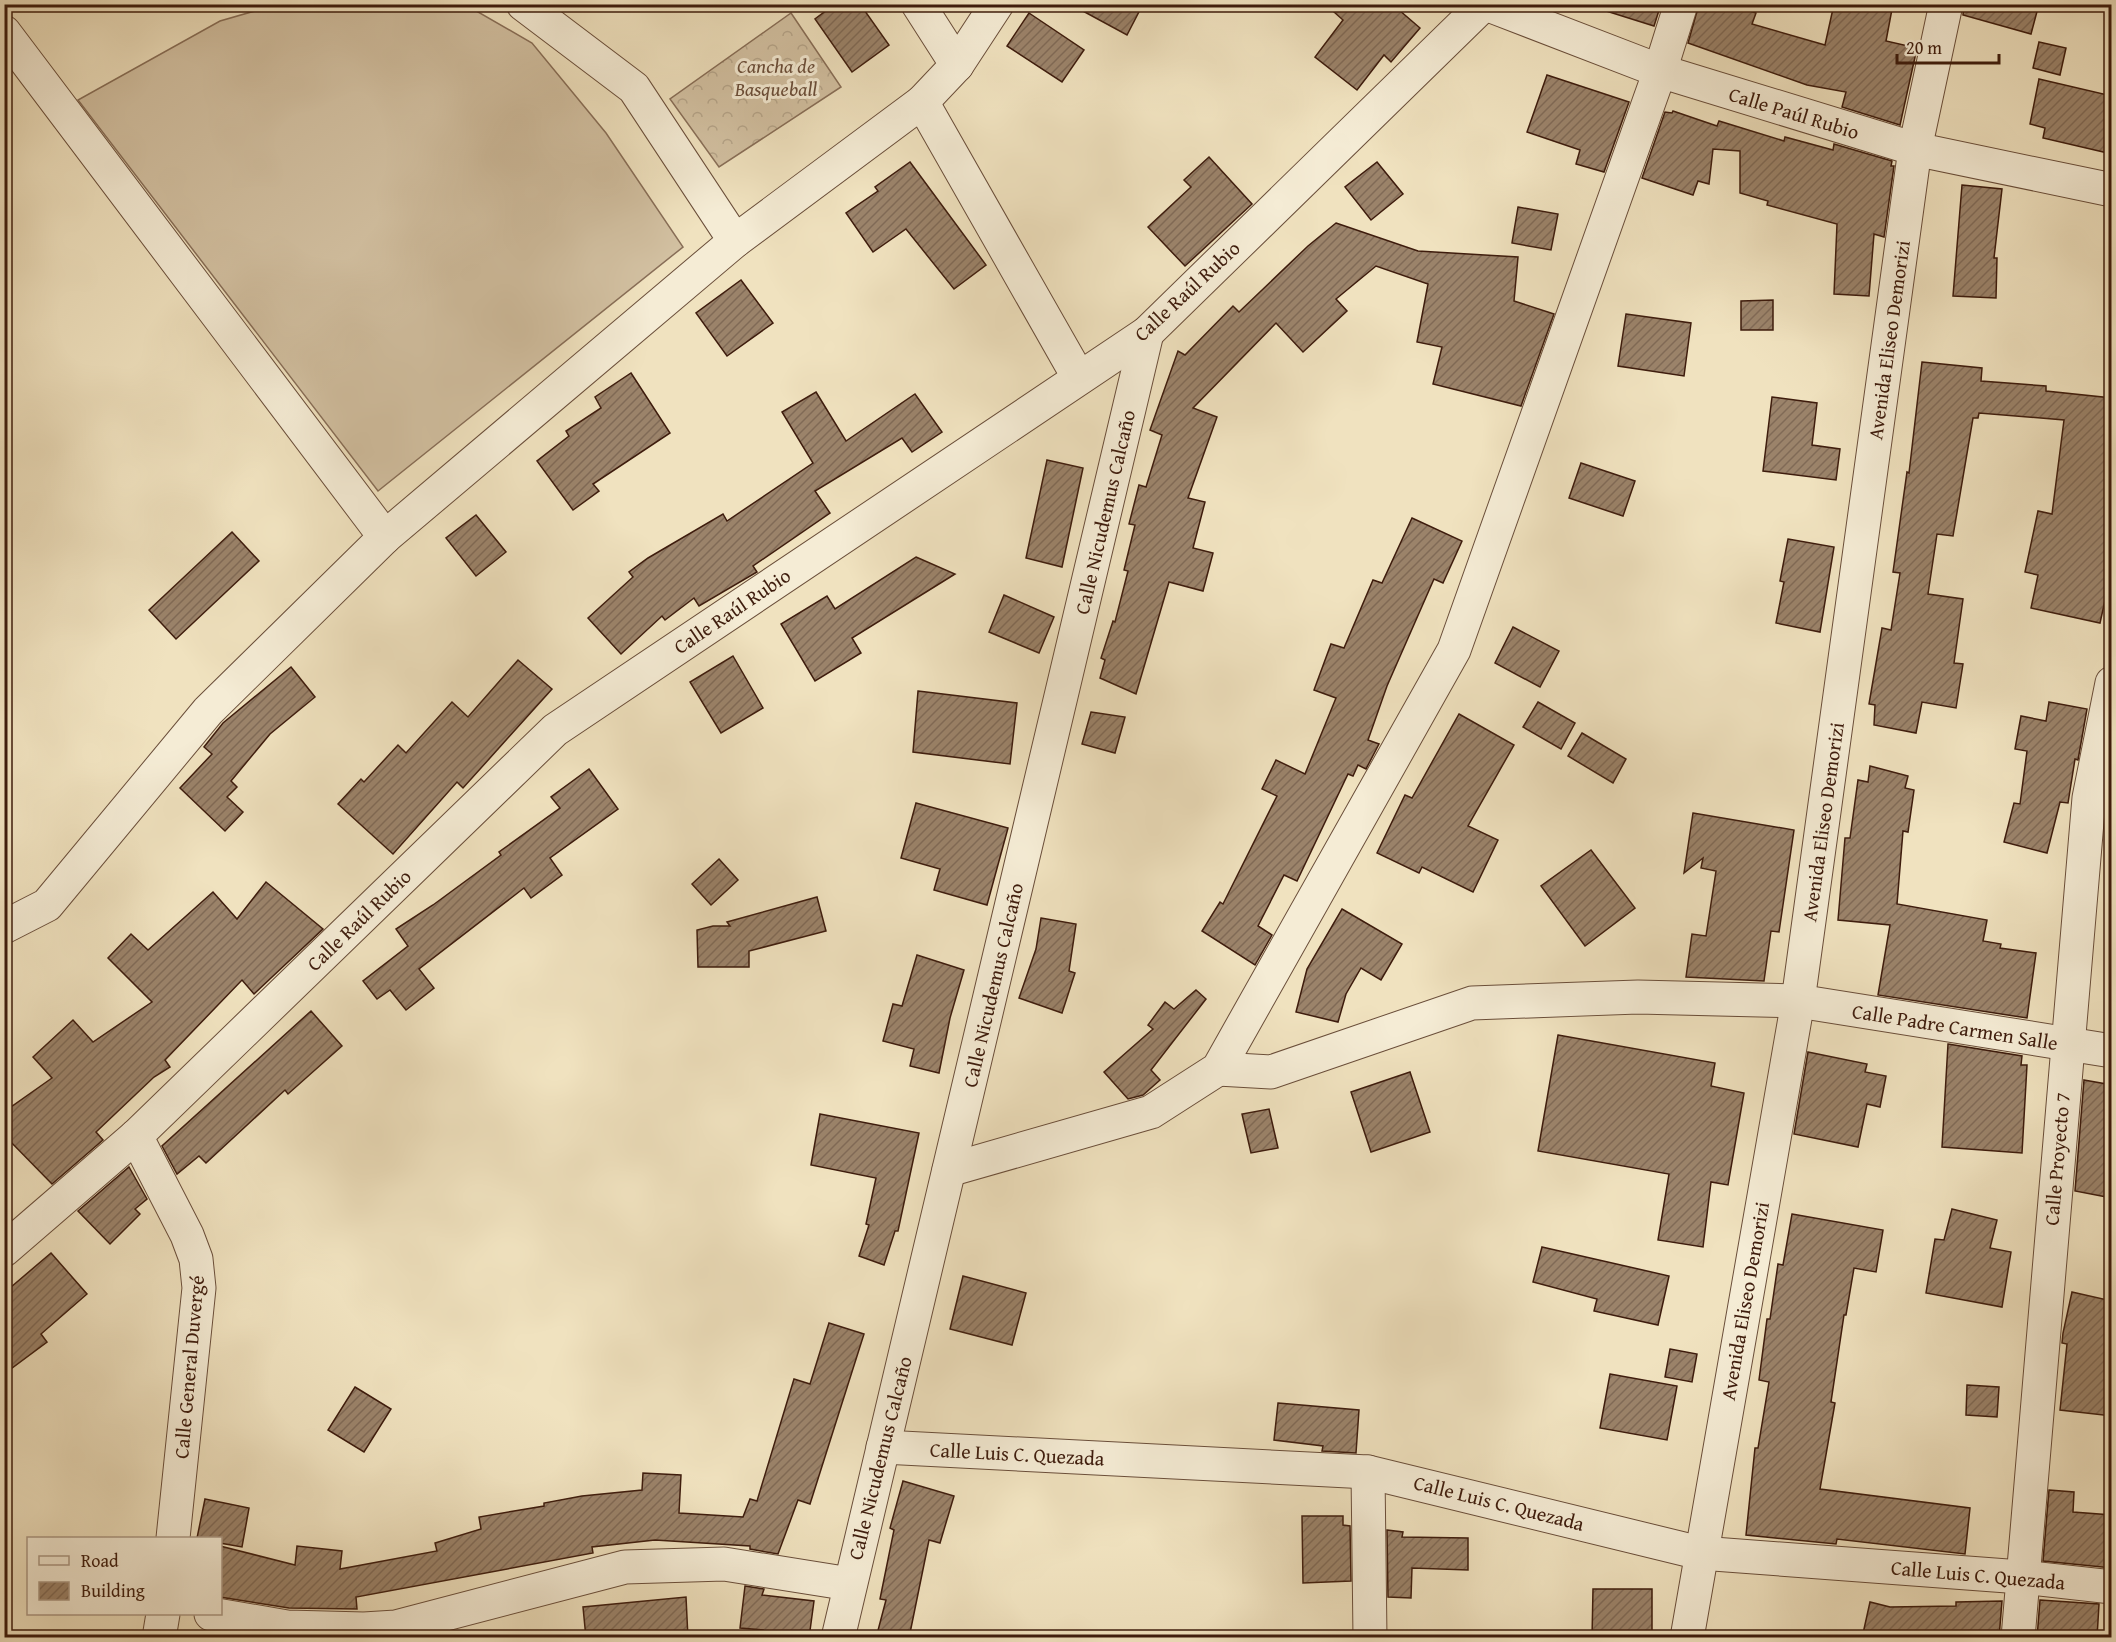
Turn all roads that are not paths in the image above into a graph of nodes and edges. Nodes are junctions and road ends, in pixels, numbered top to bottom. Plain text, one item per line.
1 (523, 4) edge
2 (918, 4) edge
3 (997, 4) edge
4 (1485, 4) edge
5 (1681, 4) edge
6 (1946, 4) edge
7 (4, 32) edge
8 (957, 65) junction
9 (1660, 72) junction
10 (922, 102) junction
11 (1915, 150) junction
12 (2112, 190) edge
13 (735, 241) junction
14 (1147, 333) junction
15 (1079, 378) junction
16 (385, 537) junction
17 (2112, 682) edge
18 (2100, 807) edge
19 (4, 927) edge
20 (1798, 1001) junction
21 (2066, 1045) junction
22 (2112, 1051) edge
23 (1218, 1069) junction
24 (136, 1136) junction
25 (949, 1170) junction
26 (4, 1250) edge
27 (883, 1447) junction
28 (1368, 1472) junction
29 (173, 1537) edge
30 (1700, 1553) junction
31 (2021, 1577) junction
32 (850, 1584) junction
33 (2112, 1587) edge
34 (163, 1615) edge
35 (217, 1615) edge
36 (159, 1638) edge
37 (838, 1638) edge
38 (1370, 1638) edge
39 (1687, 1638) edge
40 (2018, 1638) edge

1 - 13 street
2 - 8 street
3 - 8 street
4 - 9 street, Calle Paúl Rubio
4 - 14 street, Calle Raúl Rubio
5 - 9 street
6 - 11 street, Avenida Eliseo Demorizi
7 - 16 street
8 - 10 street
9 - 11 street, Calle Paúl Rubio
9 - 23 street
10 - 13 street
10 - 15 street
11 - 12 street, Calle Paúl Rubio
11 - 20 street, Avenida Eliseo Demorizi
13 - 16 street
14 - 15 street, Calle Raúl Rubio
14 - 25 street, Calle Nicudemus Calcaño
15 - 24 street, Calle Raúl Rubio
16 - 19 street
17 - 18 street, Calle Proyecto 7
18 - 21 street, Calle Proyecto 7
20 - 21 street, Calle Padre Carmen Salle
20 - 23 street, Calle Padre Carmen Salle
20 - 30 street, Avenida Eliseo Demorizi
21 - 22 street, Calle Padre Carmen Salle
21 - 31 street, Calle Proyecto 7
23 - 25 street
24 - 26 street, Calle Raúl Rubio
24 - 29 street, Calle General Duvergé
25 - 27 street, Calle Nicudemus Calcaño
27 - 28 street, Calle Luis C. Quezada
27 - 32 street, Calle Nicudemus Calcaño
28 - 30 street, Calle Luis C. Quezada
28 - 38 street
30 - 31 street, Calle Luis C. Quezada
30 - 39 street, Avenida Eliseo Demorizi
31 - 33 street, Calle Luis C. Quezada
31 - 40 street, Calle Proyecto 7
32 - 35 street
32 - 37 street, Calle Nicudemus Calcaño
34 - 36 street

